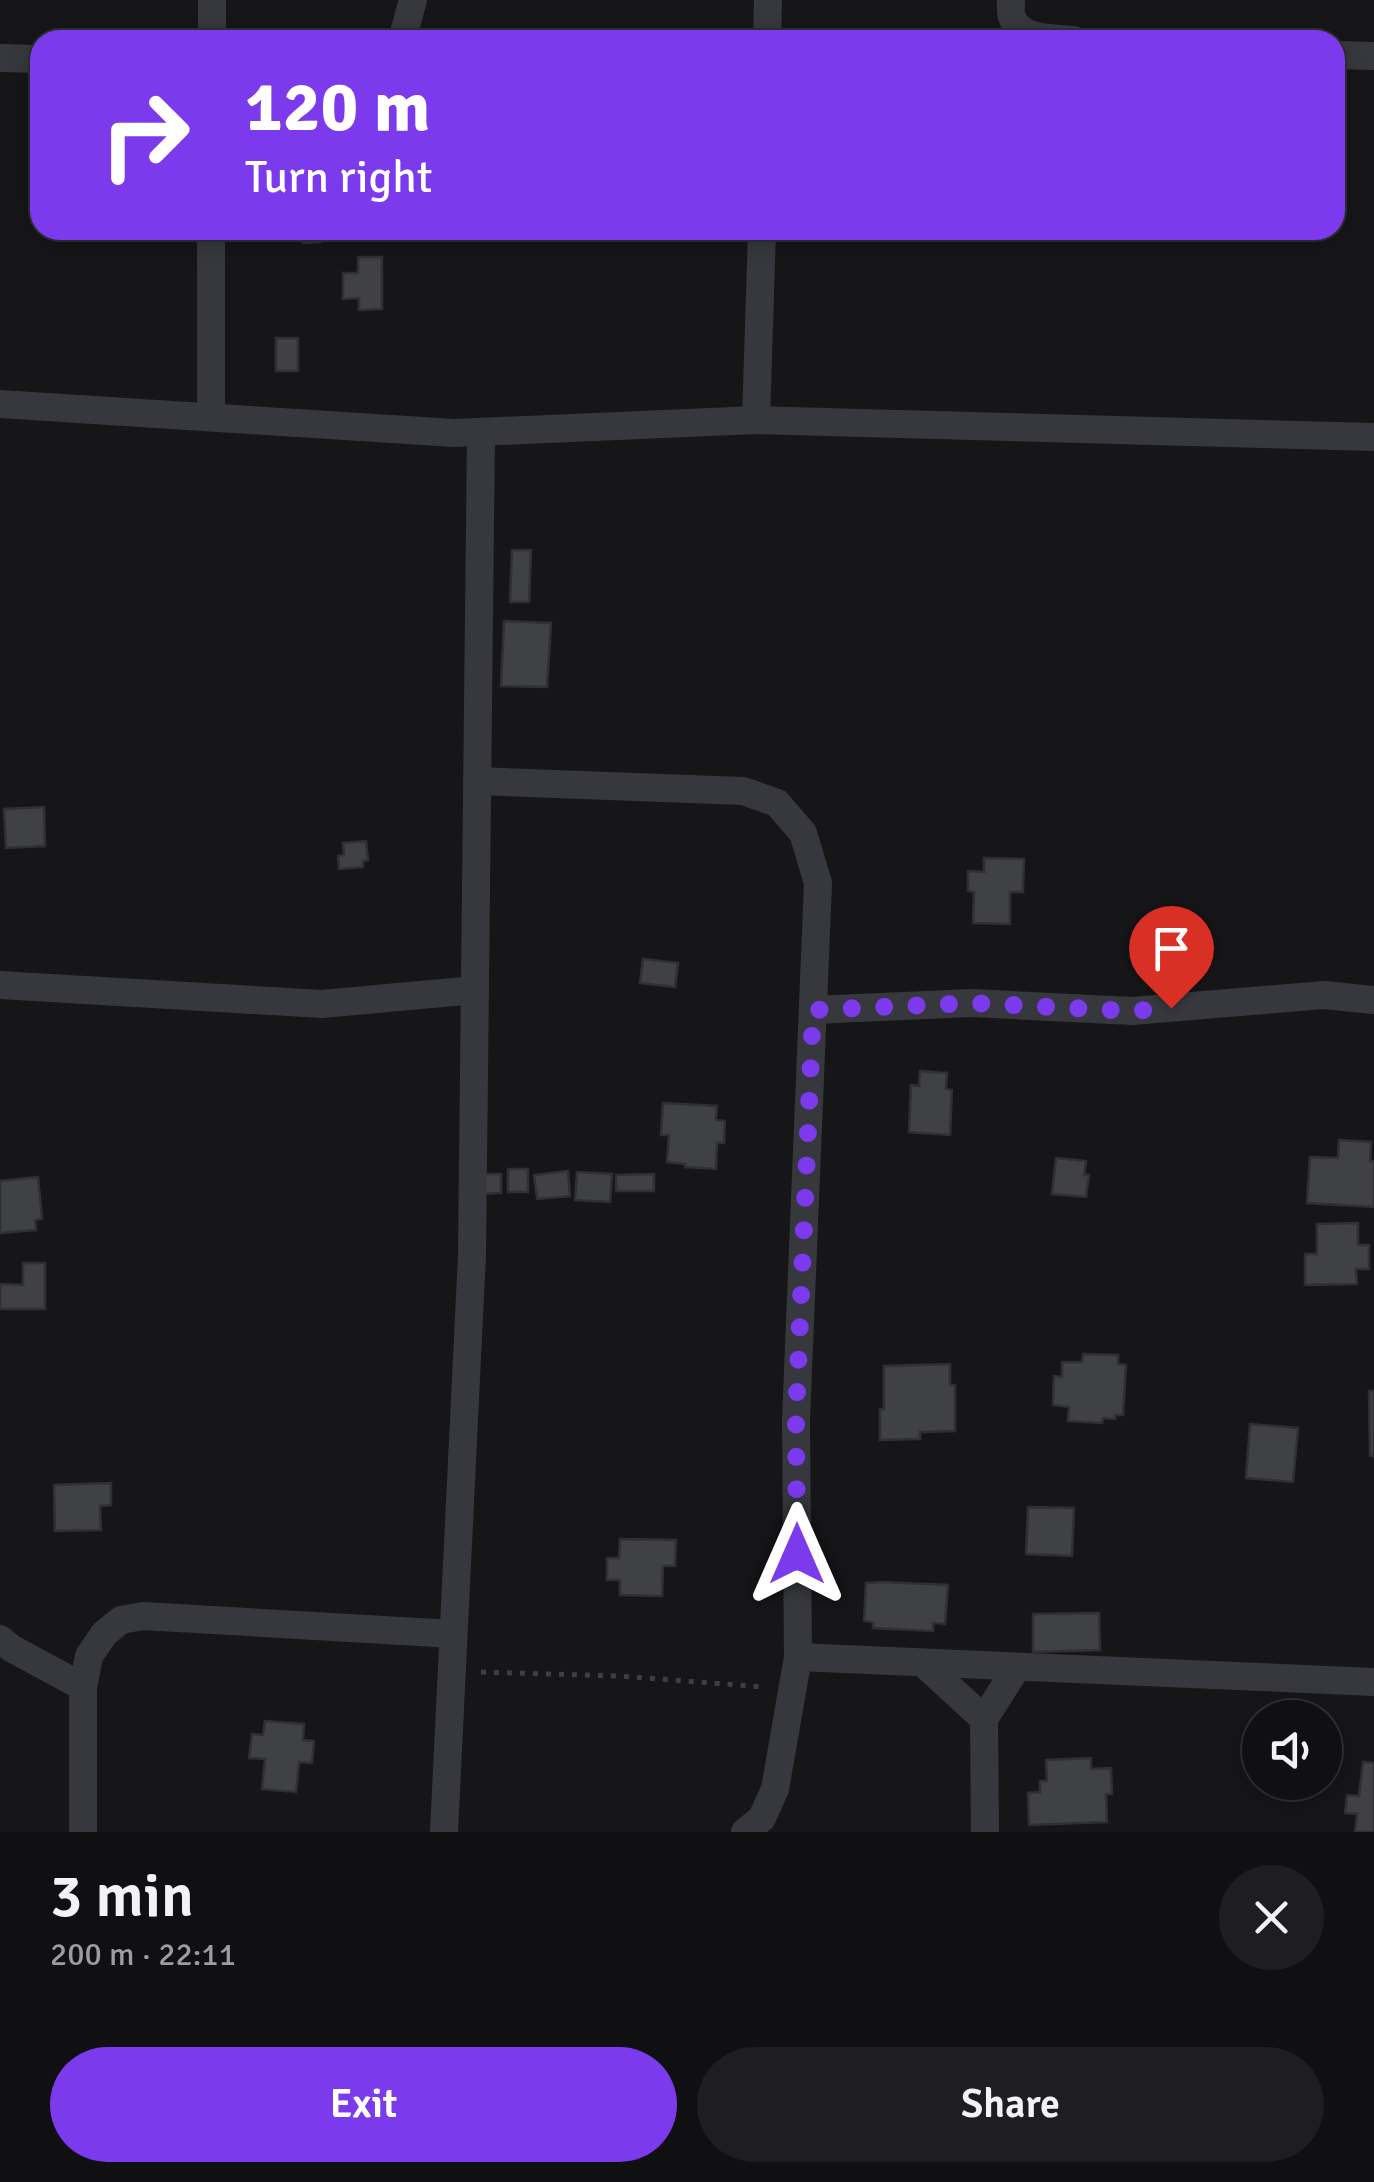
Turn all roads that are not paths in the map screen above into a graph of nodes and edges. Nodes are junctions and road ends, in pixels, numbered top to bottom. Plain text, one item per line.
1 (212, 0) edge
2 (413, 0) edge
3 (768, 0) edge
4 (1011, 0) edge
5 (212, 30) edge
6 (405, 30) edge
7 (767, 30) edge
8 (1023, 30) edge
9 (1345, 55) edge
10 (1374, 56) edge
11 (0, 58) edge
12 (30, 59) edge
13 (212, 240) edge
14 (762, 240) edge
15 (0, 404) edge
16 (211, 418) junction
17 (756, 420) junction
18 (481, 433) junction
19 (1374, 437) edge
20 (477, 781) junction
21 (0, 985) edge
22 (475, 990) junction
23 (1374, 1000) edge
24 (813, 1010) junction
25 (453, 1634) junction
26 (0, 1639) edge
27 (798, 1657) junction
28 (923, 1663) junction
29 (1017, 1667) junction
30 (1374, 1682) edge
31 (83, 1687) junction
32 (984, 1720) junction
33 (83, 1832) edge
34 (444, 1832) edge
35 (744, 1832) edge
36 (985, 1832) edge

1 - 5 street
2 - 6 street
3 - 7 street
4 - 8 street
9 - 10 street
11 - 12 street
13 - 16 street
14 - 17 street
15 - 16 street
16 - 18 street
17 - 18 street
17 - 19 street
18 - 20 street
20 - 22 street
20 - 24 street
21 - 22 street
22 - 25 street
23 - 24 street
24 - 27 street
25 - 31 street
25 - 34 street
26 - 31 street
27 - 28 street
27 - 35 street
28 - 29 street
28 - 32 street
29 - 30 street
29 - 32 street
31 - 33 street
32 - 36 street

